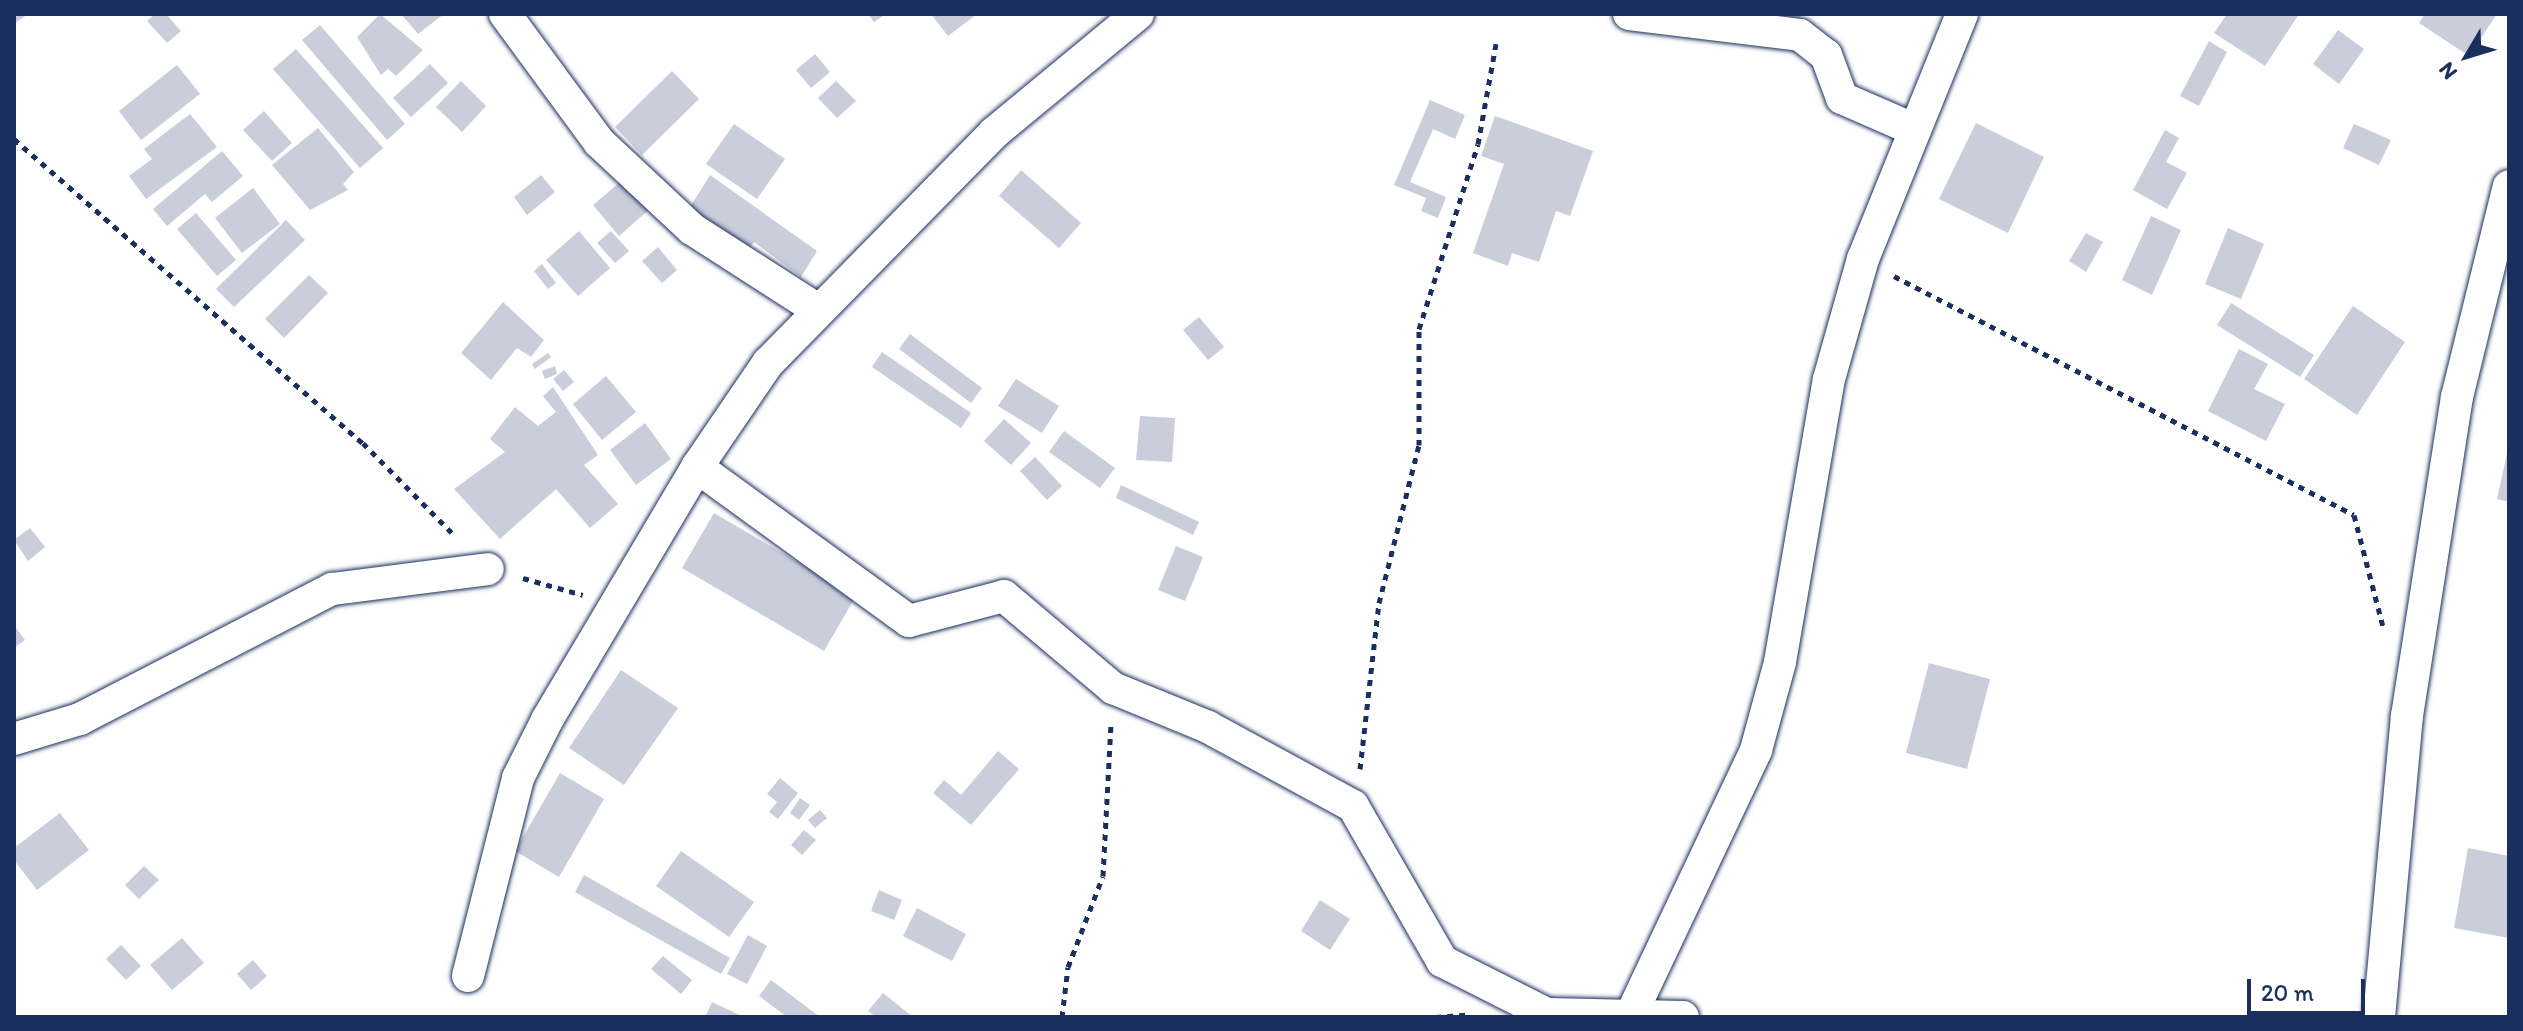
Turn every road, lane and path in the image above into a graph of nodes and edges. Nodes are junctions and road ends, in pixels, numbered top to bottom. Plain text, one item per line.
1 (505, 14) edge
2 (1138, 14) edge
3 (1629, 14) edge
4 (1962, 14) edge
5 (1496, 44) dead end
6 (1913, 129) junction
7 (14, 139) edge
8 (2509, 186) edge
9 (1863, 259) junction
10 (818, 310) junction
11 (697, 467) junction
12 (488, 569) junction
13 (615, 603) junction
14 (2388, 644) dead end
15 (1113, 688) junction
16 (14, 739) edge
17 (1353, 806) junction
18 (468, 976) dead end
19 (1631, 1014) edge
20 (1062, 1017) edge
21 (1683, 1017) edge
22 (2379, 1017) edge

1 - 10 street
2 - 10 street
3 - 6 street
4 - 6 street
5 - 17 path
6 - 9 street
7 - 12 path
8 - 22 street
9 - 14 path
9 - 19 street
10 - 11 street
11 - 13 street
11 - 15 street
12 - 13 path
12 - 16 street
13 - 18 street
15 - 17 street
15 - 20 path
17 - 19 street
19 - 21 street

